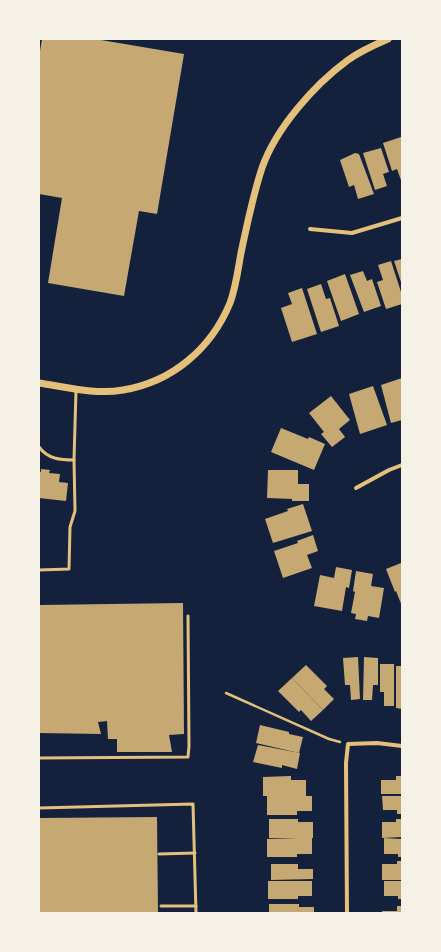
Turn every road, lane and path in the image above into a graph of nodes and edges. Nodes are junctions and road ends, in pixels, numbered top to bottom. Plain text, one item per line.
1 (388, 39) edge
2 (402, 218) edge
3 (310, 229) dead end
4 (39, 383) edge
5 (76, 388) junction
6 (39, 447) edge
7 (74, 460) junction
8 (402, 465) edge
9 (356, 488) dead end
10 (39, 570) edge
11 (188, 616) dead end
12 (226, 693) dead end
13 (348, 744) junction
14 (402, 746) edge
15 (39, 758) edge
16 (39, 808) edge
17 (194, 853) junction
18 (159, 854) dead end
19 (161, 906) dead end
20 (196, 906) junction
21 (196, 913) edge
22 (347, 913) edge

1 - 5 street
2 - 3 street
4 - 5 street
5 - 7 lane
6 - 7 lane
7 - 10 lane
8 - 9 street
11 - 15 lane
12 - 13 path
13 - 14 street
13 - 22 street
16 - 17 lane
17 - 18 lane
17 - 20 lane
19 - 20 lane
20 - 21 lane

